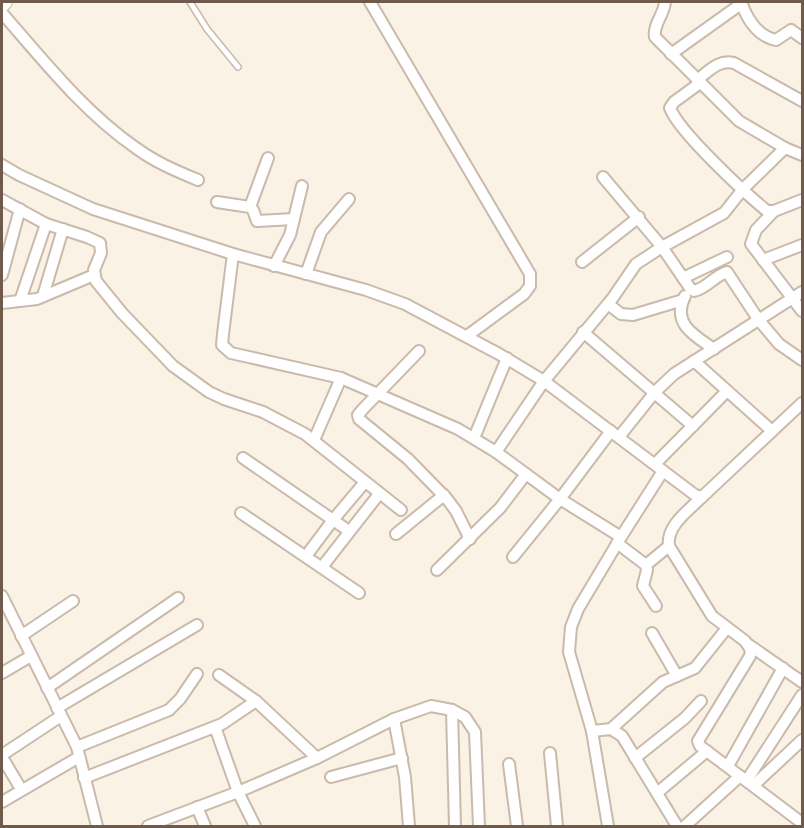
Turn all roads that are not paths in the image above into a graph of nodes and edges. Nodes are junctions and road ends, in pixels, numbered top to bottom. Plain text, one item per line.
1 (5, 2) edge
2 (190, 2) edge
3 (370, 2) edge
4 (665, 2) edge
5 (741, 3) edge
6 (2, 4) edge
7 (2, 13) edge
8 (802, 36) edge
9 (671, 54) junction
10 (238, 67) dead end
11 (698, 81) junction
12 (802, 101) edge
13 (785, 148) junction
14 (802, 155) edge
15 (268, 158) dead end
16 (2, 165) edge
17 (603, 177) dead end
18 (198, 180) dead end
19 (302, 186) dead end
20 (743, 189) junction
21 (349, 199) dead end
22 (2, 200) edge
23 (802, 200) edge
24 (217, 202) dead end
25 (250, 207) junction
26 (20, 209) junction
27 (774, 211) junction
28 (639, 217) junction
29 (294, 219) junction
30 (46, 224) junction
31 (63, 229) junction
32 (802, 245) edge
33 (662, 247) junction
34 (233, 254) junction
35 (727, 257) dead end
36 (763, 260) junction
37 (582, 262) dead end
38 (274, 266) junction
39 (306, 274) junction
40 (2, 275) edge
41 (94, 275) junction
42 (683, 278) junction
43 (690, 288) junction
44 (798, 295) edge
45 (43, 296) junction
46 (683, 300) junction
47 (20, 301) junction
48 (2, 303) edge
49 (608, 304) junction
50 (802, 311) edge
51 (758, 319) junction
52 (583, 332) junction
53 (467, 336) junction
54 (714, 349) junction
55 (419, 351) dead end
56 (507, 358) junction
57 (802, 360) edge
58 (694, 361) junction
59 (341, 378) junction
60 (544, 381) junction
61 (727, 391) junction
62 (655, 392) junction
63 (378, 394) junction
64 (802, 403) edge
65 (693, 426) junction
66 (772, 431) junction
67 (615, 434) junction
68 (474, 438) junction
69 (314, 440) junction
70 (496, 452) junction
71 (243, 458) dead end
72 (659, 467) junction
73 (526, 474) junction
74 (365, 482) junction
75 (379, 494) junction
76 (444, 495) junction
77 (702, 497) junction
78 (560, 499) junction
79 (401, 510) dead end
80 (241, 513) dead end
81 (333, 520) junction
82 (350, 531) junction
83 (396, 534) dead end
84 (470, 539) junction
85 (619, 540) junction
86 (669, 546) junction
87 (306, 556) junction
88 (513, 557) dead end
89 (646, 565) junction
90 (322, 567) junction
91 (437, 570) dead end
92 (358, 593) dead end
93 (2, 597) edge
94 (178, 598) dead end
95 (72, 600) dead end
96 (656, 606) dead end
97 (197, 625) dead end
98 (727, 628) junction
99 (652, 633) dead end
100 (21, 636) junction
101 (749, 645) junction
102 (31, 656) junction
103 (783, 668) junction
104 (2, 673) edge
105 (197, 674) dead end
106 (219, 675) dead end
107 (677, 676) junction
108 (802, 682) edge
109 (47, 688) junction
110 (802, 695) edge
111 (701, 700) dead end
112 (256, 701) junction
113 (452, 710) junction
114 (59, 712) junction
115 (394, 719) junction
116 (215, 727) junction
117 (611, 729) junction
118 (592, 731) junction
119 (802, 740) edge
120 (78, 752) junction
121 (707, 752) junction
122 (550, 753) dead end
123 (2, 756) edge
124 (317, 758) junction
125 (402, 758) junction
126 (635, 758) junction
127 (508, 764) dead end
128 (728, 766) junction
129 (331, 777) dead end
130 (84, 778) junction
131 (747, 780) junction
132 (21, 789) junction
133 (238, 792) junction
134 (657, 793) junction
135 (2, 802) edge
136 (197, 807) junction
137 (802, 823) edge
138 (517, 825) edge
139 (97, 826) edge
140 (148, 826) edge
141 (205, 826) edge
142 (255, 826) edge
143 (409, 826) edge
144 (455, 826) edge
145 (479, 826) edge
146 (504, 826) edge
147 (557, 826) edge
148 (608, 826) edge
149 (677, 826) edge
150 (685, 826) edge

1 - 6 street
2 - 10 lane
3 - 53 street
4 - 9 street
5 - 8 street
5 - 9 street
7 - 18 street
9 - 11 street
11 - 12 street
11 - 13 street
11 - 20 street
13 - 14 street
13 - 20 street
15 - 25 street
16 - 34 street
17 - 28 street
19 - 29 street
20 - 27 street
20 - 33 street
21 - 39 street
22 - 26 street
23 - 27 street
24 - 25 street
25 - 29 street
26 - 30 street
26 - 40 street
27 - 36 street
28 - 33 street
28 - 37 street
29 - 38 street
30 - 31 street
30 - 47 street
31 - 41 street
31 - 45 street
32 - 36 street
33 - 42 street
33 - 49 street
34 - 38 street
34 - 59 street
35 - 42 street
36 - 44 street
38 - 39 street
39 - 53 street
41 - 45 street
41 - 69 street
42 - 43 street
43 - 46 street
43 - 51 street
44 - 50 street
44 - 51 street
45 - 47 street
46 - 49 street
46 - 54 street
47 - 48 street
49 - 52 street
51 - 54 street
51 - 57 street
52 - 60 street
52 - 62 street
53 - 56 street
54 - 58 street
55 - 63 street
56 - 60 street
56 - 68 street
58 - 61 street
58 - 62 street
59 - 63 street
59 - 69 street
60 - 67 street
60 - 70 street
61 - 65 street
61 - 66 street
62 - 65 street
62 - 67 street
63 - 68 street
63 - 76 street
64 - 66 street
65 - 72 street
66 - 77 street
67 - 72 street
67 - 78 street
68 - 70 street
69 - 74 street
70 - 73 street
71 - 81 street
72 - 77 street
72 - 85 street
73 - 78 street
73 - 84 street
74 - 75 street
74 - 81 street
75 - 79 street
75 - 82 street
76 - 83 street
76 - 84 street
77 - 86 street
78 - 85 street
78 - 88 street
80 - 87 street
81 - 82 street
81 - 87 street
82 - 90 street
84 - 91 street
85 - 89 street
85 - 118 street
86 - 89 street
86 - 98 street
87 - 90 street
89 - 96 street
90 - 92 street
93 - 100 street
94 - 109 street
95 - 100 street
97 - 114 street
98 - 101 street
98 - 107 street
99 - 107 street
100 - 102 street
101 - 103 street
101 - 121 street
102 - 104 street
102 - 109 street
103 - 108 street
103 - 128 street
105 - 120 street
106 - 112 street
107 - 117 street
109 - 114 street
110 - 131 street
111 - 126 street
112 - 116 street
112 - 124 street
113 - 115 street
113 - 144 street
113 - 145 street
114 - 120 street
114 - 123 street
115 - 124 street
115 - 125 street
116 - 130 street
116 - 133 street
117 - 118 street
117 - 126 street
118 - 148 street
119 - 131 street
120 - 130 street
120 - 132 street
121 - 128 street
121 - 134 street
122 - 147 street
123 - 132 street
124 - 133 street
125 - 129 street
125 - 143 street
126 - 134 street
127 - 138 street
128 - 131 street
130 - 139 street
131 - 137 street
131 - 150 street
132 - 135 street
133 - 136 street
133 - 142 street
134 - 149 street
136 - 140 street
136 - 141 street
138 - 146 street

